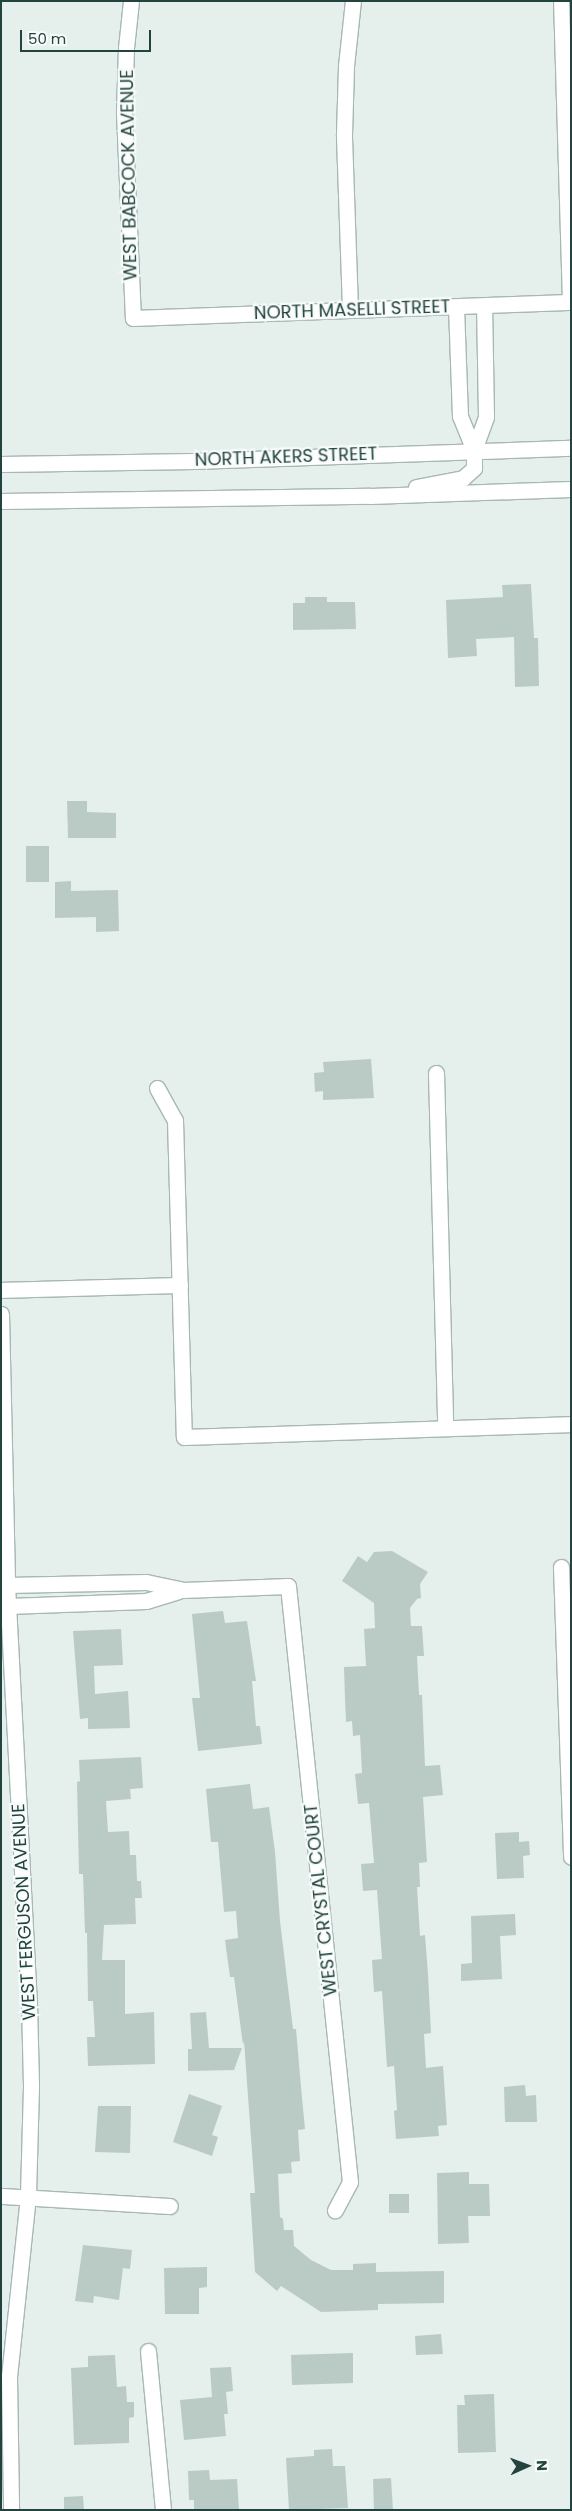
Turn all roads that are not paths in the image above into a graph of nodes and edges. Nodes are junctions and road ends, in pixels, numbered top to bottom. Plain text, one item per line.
1 (131, 1) edge
2 (353, 1) edge
3 (561, 1) edge
4 (570, 302) edge
5 (484, 306) junction
6 (456, 307) junction
7 (350, 309) junction
8 (133, 318) joint
9 (486, 372) junction
10 (459, 374) junction
11 (571, 448) edge
12 (474, 450) junction
13 (1, 464) edge
14 (571, 489) edge
15 (370, 496) junction
16 (1, 501) edge
17 (436, 1073) dead end
18 (157, 1088) dead end
19 (180, 1285) junction
20 (1, 1290) edge
21 (1, 1314) edge
22 (571, 1424) edge
23 (445, 1428) junction
24 (561, 1568) dead end
25 (7, 1586) junction
26 (183, 1590) junction
27 (8, 1606) junction
28 (571, 1857) edge
29 (1, 2196) edge
30 (28, 2196) junction
31 (170, 2206) dead end
32 (335, 2210) dead end
33 (148, 2351) dead end
34 (11, 2510) edge
35 (163, 2510) edge

1 - 8 street, WEST BABCOCK AVENUE
2 - 7 street
3 - 4 street
4 - 5 street, NORTH MASELLI STREET
5 - 6 street, NORTH MASELLI STREET
5 - 9 street
6 - 7 street, NORTH MASELLI STREET
6 - 10 street
7 - 8 street, NORTH MASELLI STREET
9 - 10 street
9 - 12 street
10 - 12 street
11 - 12 street, NORTH AKERS STREET
12 - 13 street, NORTH AKERS STREET
12 - 15 street
14 - 15 street
15 - 16 street
17 - 23 street
18 - 19 street
19 - 20 street
19 - 23 street
21 - 25 street, WEST FERGUSON AVENUE
22 - 23 street
24 - 28 street
25 - 26 street
25 - 27 street, WEST FERGUSON AVENUE
26 - 27 street
26 - 32 street, WEST CRYSTAL COURT
27 - 30 street, WEST FERGUSON AVENUE
29 - 30 street
30 - 31 street
30 - 34 street, WEST FERGUSON AVENUE
33 - 35 street

